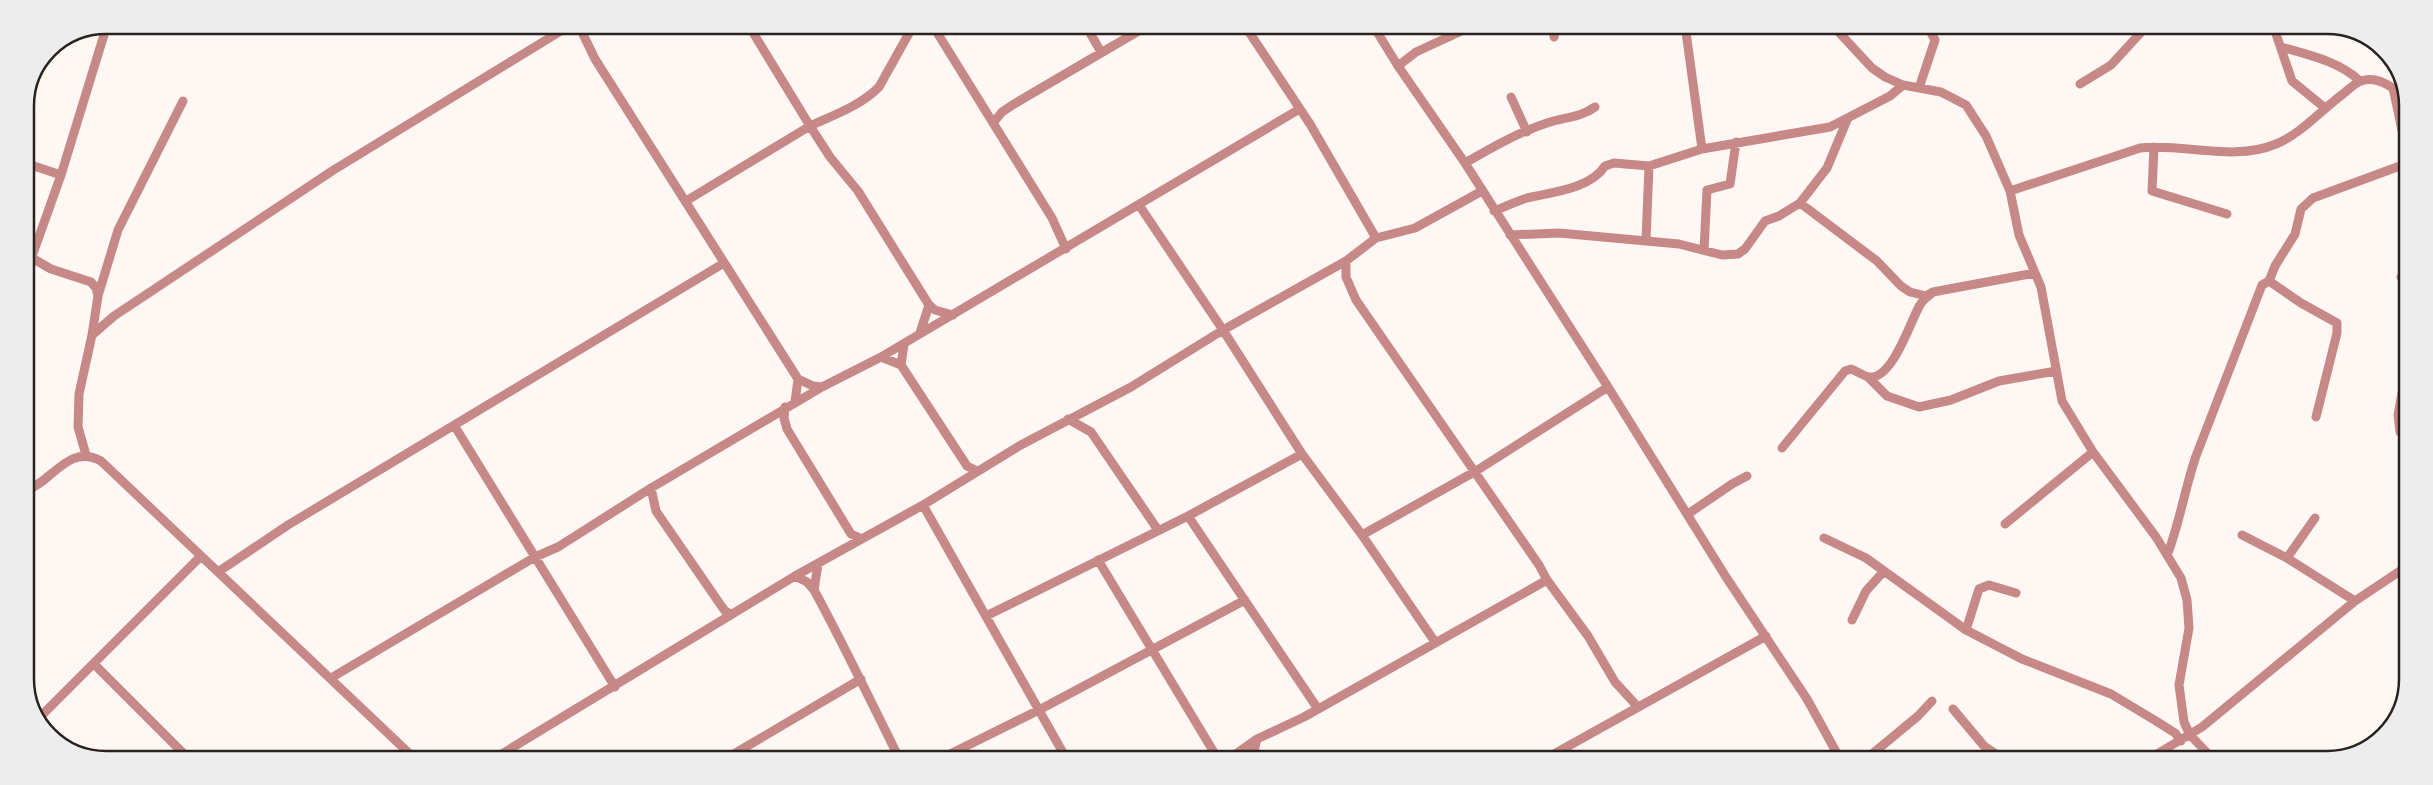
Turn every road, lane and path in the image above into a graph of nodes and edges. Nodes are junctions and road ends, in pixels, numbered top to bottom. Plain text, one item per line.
1 (104, 34) edge
2 (555, 34) edge
3 (583, 34) edge
4 (754, 34) edge
5 (909, 34) edge
6 (938, 34) edge
7 (1091, 34) edge
8 (1133, 34) edge
9 (1250, 34) edge
10 (1378, 34) edge
11 (1455, 34) edge
12 (1555, 34) edge
13 (1686, 34) edge
14 (1840, 34) edge
15 (1932, 34) edge
16 (2140, 34) edge
17 (2276, 34) edge
18 (1554, 37) dead end
19 (2281, 47) junction
20 (1101, 52) junction
21 (1398, 66) junction
22 (2360, 81) junction
23 (2080, 84) dead end
24 (1903, 85) junction
25 (1919, 88) junction
26 (2393, 88) junction
27 (2397, 89) edge
28 (1511, 98) dead end
29 (182, 101) dead end
30 (1595, 108) dead end
31 (2325, 108) junction
32 (1298, 110) junction
33 (2399, 116) edge
34 (1848, 120) junction
35 (993, 123) junction
36 (810, 126) junction
37 (1527, 132) junction
38 (1736, 142) junction
39 (2154, 147) junction
40 (1702, 149) junction
41 (1465, 163) junction
42 (34, 166) edge
43 (1649, 166) junction
44 (2399, 166) edge
45 (61, 175) junction
46 (1482, 191) junction
47 (2010, 191) junction
48 (686, 202) junction
49 (1800, 203) junction
50 (1139, 205) junction
51 (1494, 211) junction
52 (2227, 214) dead end
53 (1510, 235) junction
54 (1376, 238) junction
55 (1646, 240) junction
56 (1066, 249) junction
57 (1704, 250) junction
58 (34, 252) edge
59 (34, 259) edge
60 (1346, 261) junction
61 (724, 263) junction
62 (2035, 273) junction
63 (2269, 281) junction
64 (1933, 292) junction
65 (98, 296) junction
66 (929, 305) junction
67 (953, 315) junction
68 (1223, 330) junction
69 (920, 334) junction
70 (92, 335) junction
71 (904, 344) junction
72 (881, 357) junction
73 (901, 365) junction
74 (2056, 371) junction
75 (1868, 377) junction
76 (798, 379) junction
77 (822, 387) junction
78 (1608, 387) junction
79 (795, 402) junction
80 (786, 407) junction
81 (2399, 410) edge
82 (2316, 417) dead end
83 (1068, 419) junction
84 (2399, 424) edge
85 (454, 425) junction
86 (1782, 448) dead end
87 (2093, 452) junction
88 (1302, 454) junction
89 (86, 455) junction
90 (977, 471) junction
91 (1476, 471) junction
92 (1747, 476) dead end
93 (34, 486) edge
94 (651, 488) junction
95 (923, 505) junction
96 (1688, 514) junction
97 (1188, 516) junction
98 (2315, 518) dead end
99 (2005, 524) dead end
100 (1158, 530) junction
101 (1362, 535) junction
102 (2242, 535) dead end
103 (1824, 538) dead end
104 (862, 540) junction
105 (2168, 553) junction
106 (201, 556) junction
107 (535, 557) junction
108 (2287, 558) junction
109 (1098, 560) junction
110 (818, 564) junction
111 (1884, 571) junction
112 (218, 572) junction
113 (2399, 575) edge
114 (795, 576) junction
115 (1547, 580) junction
116 (814, 590) junction
117 (2016, 593) dead end
118 (1245, 600) junction
119 (2355, 601) junction
120 (731, 614) junction
121 (986, 616) junction
122 (1852, 620) dead end
123 (1966, 630) junction
124 (1766, 636) junction
125 (1435, 642) junction
126 (1151, 651) junction
127 (94, 664) junction
128 (331, 678) junction
129 (861, 679) junction
130 (615, 687) junction
131 (1932, 701) dead end
132 (1638, 706) junction
133 (1318, 709) junction
134 (1953, 709) dead end
135 (1039, 710) junction
136 (43, 714) edge
137 (2190, 735) junction
138 (1257, 739) junction
139 (2181, 741) junction
140 (181, 751) edge
141 (407, 751) edge
142 (507, 751) edge
143 (739, 751) edge
144 (895, 751) edge
145 (956, 751) edge
146 (1062, 751) edge
147 (1213, 751) edge
148 (1240, 751) edge
149 (1254, 751) edge
150 (1559, 751) edge
151 (1836, 751) edge
152 (1876, 751) edge
153 (1992, 751) edge
154 (2163, 751) edge
155 (2205, 751) edge

1 - 45 street
2 - 70 street
3 - 48 street
4 - 36 street
5 - 36 street
6 - 35 street
7 - 20 street
8 - 20 street
9 - 32 street
10 - 21 street
11 - 21 street
12 - 18 street
13 - 40 street
14 - 24 street
15 - 25 street
16 - 23 street
17 - 19 street
19 - 22 street
19 - 31 street
20 - 35 street
21 - 41 street
22 - 26 street
22 - 31 street
24 - 25 street
24 - 34 street
25 - 47 street
26 - 27 street
26 - 33 street
28 - 37 street
29 - 65 street
30 - 37 street
31 - 39 street
32 - 50 street
32 - 54 street
34 - 38 street
34 - 49 street
35 - 56 street
36 - 48 street
36 - 66 street
37 - 41 street
38 - 40 street
38 - 57 street
39 - 47 street
39 - 52 street
40 - 43 street
41 - 46 street
42 - 45 street
43 - 51 street
43 - 55 street
44 - 63 street
45 - 58 street
46 - 51 street
46 - 54 street
47 - 62 street
48 - 61 street
49 - 57 street
49 - 64 street
50 - 56 street
50 - 68 street
51 - 53 street
53 - 55 street
53 - 78 street
54 - 60 street
55 - 57 street
56 - 67 street
59 - 65 street
60 - 68 street
60 - 91 street
61 - 76 street
61 - 85 street
62 - 64 street
62 - 74 street
63 - 82 street
63 - 105 street
64 - 75 street
65 - 70 street
66 - 67 street
66 - 69 street
67 - 69 street
68 - 83 street
68 - 88 street
69 - 71 street
70 - 89 street
71 - 72 street
71 - 73 street
72 - 73 street
72 - 77 street
73 - 90 street
74 - 75 street
74 - 87 street
75 - 86 street
76 - 77 street
76 - 79 street
77 - 79 street
78 - 91 street
78 - 96 street
79 - 80 street
80 - 94 street
80 - 104 street
81 - 84 street
83 - 90 street
83 - 100 street
85 - 107 street
85 - 112 street
87 - 99 street
87 - 105 street
88 - 97 street
88 - 101 street
89 - 93 street
89 - 106 street
90 - 95 street
91 - 101 street
91 - 115 street
92 - 96 street
94 - 107 street
94 - 120 street
95 - 104 street
95 - 121 street
96 - 124 street
97 - 100 street
97 - 118 street
98 - 108 street
100 - 109 street
101 - 125 street
102 - 108 street
103 - 111 street
104 - 110 street
105 - 137 street
106 - 112 street
106 - 127 street
107 - 128 street
107 - 130 street
108 - 119 street
109 - 121 street
109 - 126 street
110 - 114 street
110 - 116 street
111 - 122 street
111 - 123 street
112 - 128 street
113 - 119 street
114 - 116 street
114 - 120 street
115 - 125 street
115 - 132 street
116 - 129 street
117 - 123 street
118 - 126 street
118 - 133 street
119 - 137 street
120 - 130 street
121 - 135 street
123 - 139 street
124 - 132 street
124 - 151 street
125 - 133 street
126 - 135 street
126 - 147 street
127 - 136 street
127 - 140 street
128 - 141 street
129 - 143 street
129 - 144 street
130 - 142 street
131 - 152 street
132 - 150 street
133 - 138 street
134 - 153 street
135 - 145 street
135 - 146 street
137 - 139 street
137 - 155 street
138 - 148 street
138 - 149 street
139 - 154 street

